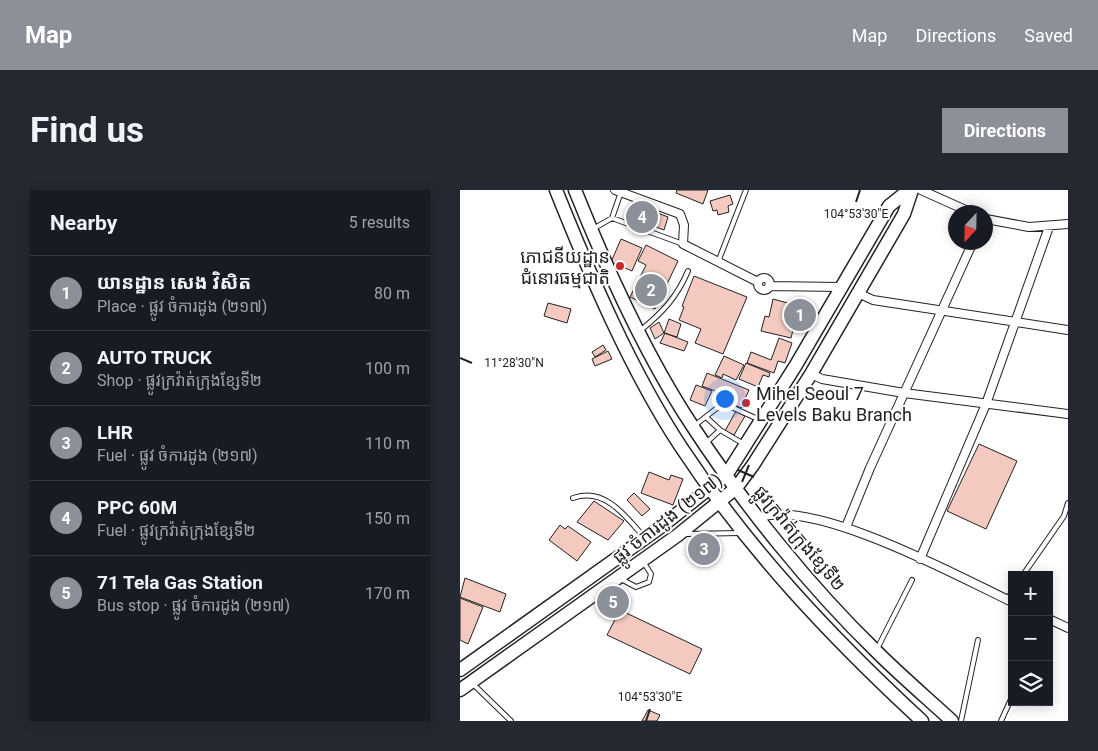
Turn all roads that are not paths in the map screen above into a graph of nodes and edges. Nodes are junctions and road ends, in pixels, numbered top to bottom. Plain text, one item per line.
1 (556, 190) edge
2 (575, 190) edge
3 (746, 190) edge
4 (910, 190) edge
5 (921, 190) edge
6 (618, 191) edge
7 (954, 205) edge
8 (612, 218) junction
9 (993, 221) edge
10 (1068, 224) edge
11 (1049, 227) junction
12 (591, 230) junction
13 (683, 244) junction
14 (969, 250) edge
15 (718, 262) junction
16 (688, 271) dead end
17 (840, 287) junction
18 (858, 293) junction
19 (942, 310) junction
20 (1016, 322) junction
21 (1068, 330) edge
22 (639, 331) junction
23 (811, 374) junction
24 (904, 394) junction
25 (986, 404) junction
26 (1068, 414) edge
27 (706, 417) junction
28 (762, 421) junction
29 (692, 427) junction
30 (720, 430) junction
31 (705, 444) junction
32 (746, 446) junction
33 (727, 474) junction
34 (736, 488) junction
35 (710, 489) junction
36 (574, 498) dead end
37 (720, 503) junction
38 (1068, 504) edge
39 (758, 518) junction
40 (846, 527) junction
41 (742, 533) junction
42 (678, 534) junction
43 (645, 538) junction
44 (920, 559) junction
45 (642, 560) junction
46 (1027, 571) edge
47 (619, 577) junction
48 (912, 580) dead end
49 (1008, 600) edge
50 (1053, 621) edge
51 (1068, 628) edge
52 (978, 640) dead end
53 (876, 651) junction
54 (460, 670) edge
55 (471, 683) junction
56 (460, 690) edge
57 (1008, 706) edge
58 (511, 721) edge
59 (922, 721) edge
60 (952, 721) edge
61 (961, 721) edge
62 (1001, 721) edge

1 - 35 main road
2 - 12 main road, ផ្លូវក្រវ៉ាត់ក្រុងខ្សែទី២
3 - 15 lane
4 - 17 main road, ផ្លូវ ចំការដូង (២១៧)
4 - 18 main road, ផ្លូវ ចំការដូង (២១៧)
5 - 7 street
6 - 8 lane
6 - 13 street
8 - 12 lane
8 - 13 lane
9 - 11 street
10 - 11 street
11 - 20 street
12 - 22 main road, ផ្លូវក្រវ៉ាត់ក្រុងខ្សែទី២
13 - 15 street
14 - 19 street
15 - 17 street
16 - 22 lane
17 - 28 main road, ផ្លូវ ចំការដូង (២១៧)
18 - 19 street
18 - 23 main road, ផ្លូវ ចំការដូង (២១៧)
19 - 20 street
19 - 24 street
20 - 21 street
20 - 25 street
22 - 29 main road, ផ្លូវក្រវ៉ាត់ក្រុងខ្សែទី២
23 - 24 street
23 - 34 main road, ផ្លូវ ចំការដូង (២១៧)
24 - 25 street
24 - 40 street
25 - 26 street
25 - 44 street
27 - 28 lane
27 - 29 lane
27 - 30 lane
28 - 32 main road, ផ្លូវ ចំការដូង (២១៧)
29 - 31 main road, ផ្លូវក្រវ៉ាត់ក្រុងខ្សែទី២
30 - 31 lane
30 - 32 lane
31 - 33 main road, ផ្លូវក្រវ៉ាត់ក្រុងខ្សែទី២
32 - 33 main road, ផ្លូវ ចំការដូង (២១៧)
33 - 34 main road, ផ្លូវក្រវ៉ាត់ក្រុងខ្សែទី២
33 - 35 main road, ផ្លូវ ចំការដូង (២១៧)
34 - 37 main road, ផ្លូវ ចំការដូង (២១៧)
34 - 39 main road, ផ្លូវក្រវ៉ាត់ក្រុងខ្សែទី២
35 - 37 main road
35 - 43 main road, ផ្លូវ ចំការដូង (២១៧)
36 - 43 lane
37 - 41 main road
37 - 42 main road, ផ្លូវ ចំការដូង (២១៧)
38 - 46 lane
39 - 40 street
39 - 53 main road, ផ្លូវក្រវ៉ាត់ក្រុងខ្សែទី២
40 - 44 street
41 - 42 lane
41 - 59 main road
42 - 45 main road, ផ្លូវ ចំការដូង (២១៧)
43 - 54 main road, ផ្លូវ ចំការដូង (២១៧)
44 - 49 street
45 - 47 main road, ផ្លូវ ចំការដូង (២១៧)
45 - 47 lane
47 - 55 main road, ផ្លូវ ចំការដូង (២១៧)
48 - 53 lane
50 - 51 street
52 - 61 lane
53 - 60 main road, ផ្លូវក្រវ៉ាត់ក្រុងខ្សែទី២
55 - 56 main road, ផ្លូវ ចំការដូង (២១៧)
55 - 58 lane
57 - 62 lane

